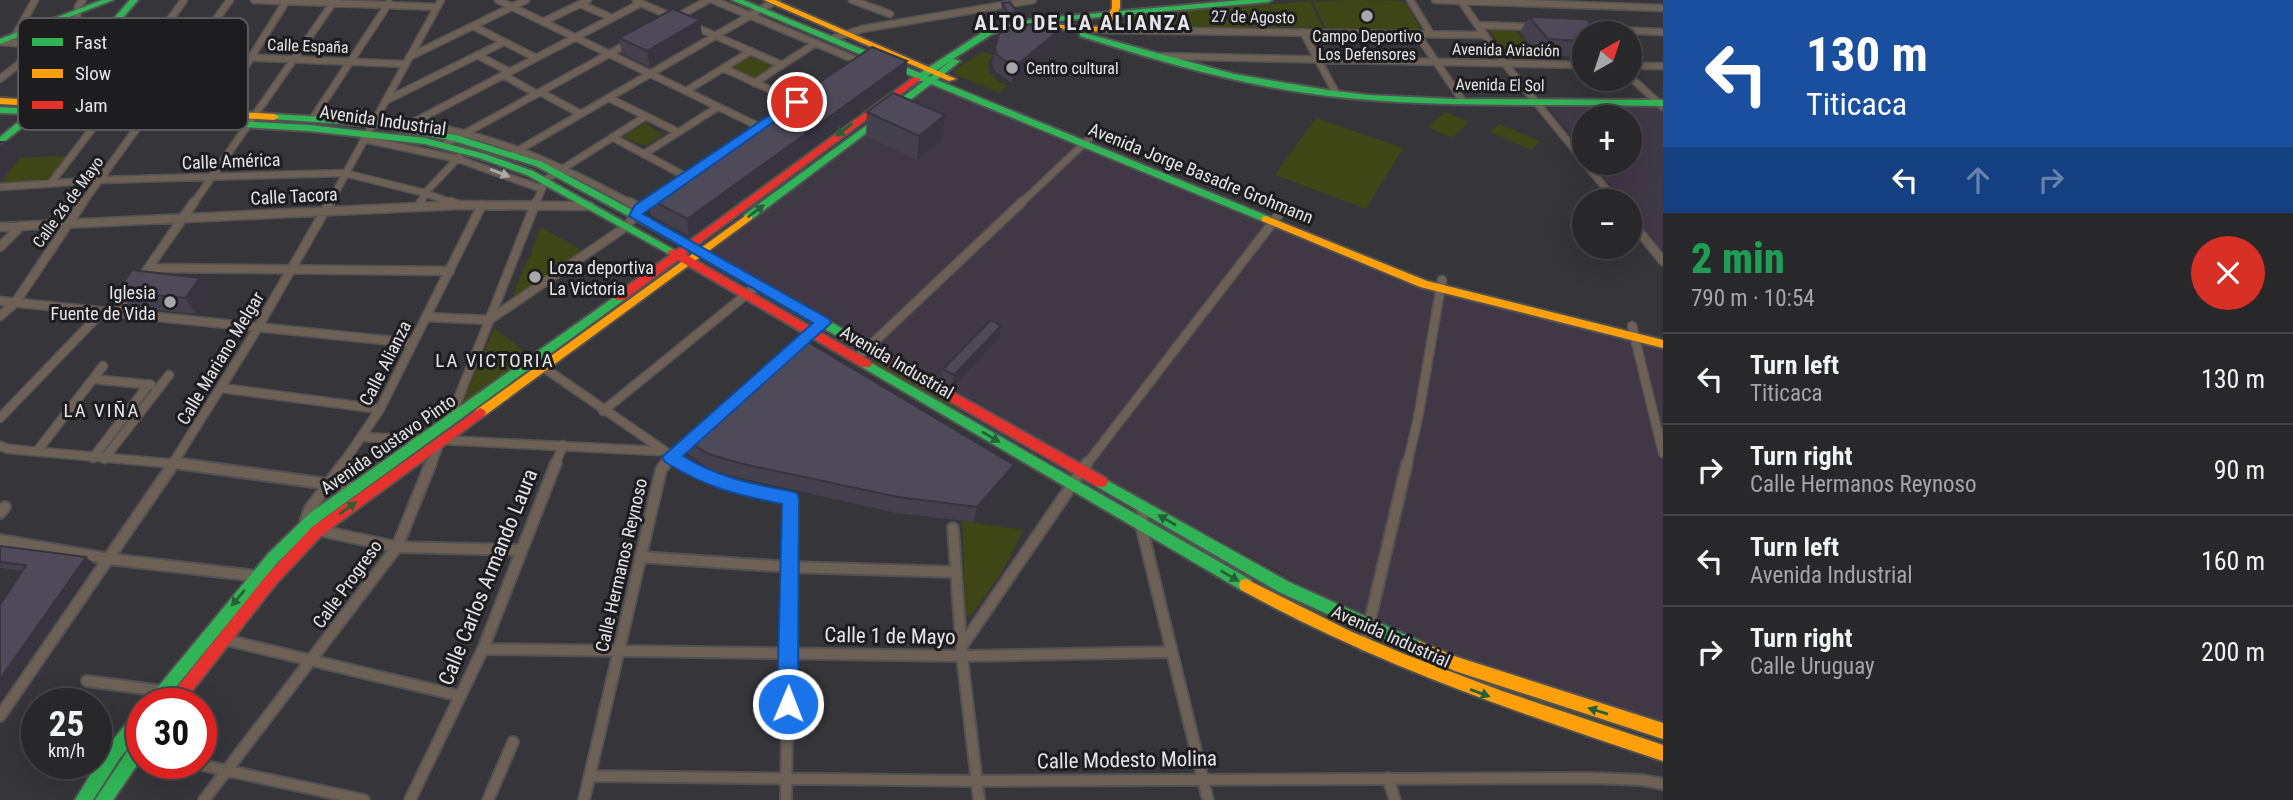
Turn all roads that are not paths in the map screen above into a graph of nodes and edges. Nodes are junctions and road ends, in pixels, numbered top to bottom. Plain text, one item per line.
1 (35, 0) edge
2 (109, 0) edge
3 (134, 0) edge
4 (184, 0) edge
5 (230, 0) edge
6 (254, 0) edge
7 (441, 0) edge
8 (498, 0) edge
9 (526, 0) edge
10 (587, 0) edge
11 (708, 0) edge
12 (713, 0) edge
13 (736, 0) edge
14 (868, 0) edge
15 (878, 0) edge
16 (1033, 0) edge
17 (1115, 0) edge
18 (1268, 0) edge
19 (1410, 0) edge
20 (1435, 0) edge
21 (286, 1) edge
22 (638, 1) edge
23 (855, 1) edge
24 (1241, 1) edge
25 (1461, 1) edge
26 (334, 2) edge
27 (1565, 2) edge
28 (389, 3) edge
29 (1181, 3) edge
30 (580, 4) junction
31 (766, 5) edge
32 (80, 6) edge
33 (437, 7) junction
34 (512, 7) junction
35 (1663, 8) edge
36 (1574, 13) dead end
37 (890, 14) junction
38 (1112, 14) junction
39 (25, 18) edge
40 (54, 18) edge
41 (119, 18) edge
42 (170, 18) edge
43 (218, 18) edge
44 (612, 18) junction
45 (675, 18) junction
46 (544, 22) junction
47 (896, 23) junction
48 (1067, 23) junction
49 (664, 24) edge
50 (1478, 25) junction
51 (473, 26) junction
52 (1535, 27) edge
53 (1104, 30) junction
54 (18, 31) edge
55 (846, 32) junction
56 (1303, 32) junction
57 (1642, 32) edge
58 (1663, 32) edge
59 (1417, 34) junction
60 (1431, 34) junction
61 (18, 35) edge
62 (1485, 35) junction
63 (15, 36) junction
64 (642, 36) edge
65 (715, 36) junction
66 (575, 37) junction
67 (831, 39) junction
68 (504, 41) junction
69 (0, 42) edge
70 (18, 43) edge
71 (816, 43) junction
72 (1110, 43) junction
73 (879, 46) junction
74 (751, 51) junction
75 (1135, 52) junction
76 (609, 54) junction
77 (477, 55) junction
78 (248, 57) edge
79 (251, 57) junction
80 (409, 57) junction
81 (536, 58) junction
82 (862, 58) junction
83 (293, 60) junction
84 (1320, 61) junction
85 (248, 62) edge
86 (349, 62) junction
87 (1437, 63) junction
88 (405, 64) junction
89 (1505, 64) junction
90 (18, 65) edge
91 (782, 65) junction
92 (1572, 65) edge
93 (1642, 66) edge
94 (1663, 66) edge
95 (723, 68) junction
96 (848, 68) edge
97 (506, 74) junction
98 (650, 74) junction
99 (930, 74) junction
100 (0, 79) edge
101 (754, 83) junction
102 (1642, 87) edge
103 (686, 91) junction
104 (538, 93) junction
105 (1336, 93) junction
106 (807, 96) edge
107 (1459, 97) junction
108 (609, 98) junction
109 (1533, 99) junction
110 (0, 101) edge
111 (385, 101) junction
112 (1659, 101) edge
113 (797, 102) junction
114 (18, 104) edge
115 (718, 107) junction
116 (788, 108) edge
117 (18, 109) edge
118 (0, 110) edge
119 (581, 114) junction
120 (646, 116) junction
121 (248, 118) edge
122 (313, 118) junction
123 (248, 119) edge
124 (251, 119) junction
125 (769, 121) edge
126 (248, 123) edge
127 (408, 125) junction
128 (18, 126) edge
129 (760, 127) junction
130 (369, 128) junction
131 (90, 130) edge
132 (137, 130) edge
133 (244, 130) edge
134 (678, 132) junction
135 (750, 134) edge
136 (461, 135) junction
137 (612, 137) junction
138 (1088, 140) junction
139 (0, 142) edge
140 (443, 145) junction
141 (1572, 146) edge
142 (517, 151) junction
143 (644, 154) junction
144 (462, 155) junction
145 (560, 169) junction
146 (697, 170) edge
147 (344, 173) junction
148 (1595, 175) edge
149 (212, 177) junction
150 (687, 177) junction
151 (100, 180) junction
152 (51, 183) junction
153 (677, 183) edge
154 (543, 185) junction
155 (0, 187) edge
156 (668, 189) edge
157 (1606, 189) edge
158 (425, 193) junction
159 (460, 205) junction
160 (482, 205) junction
161 (535, 205) junction
162 (590, 206) junction
163 (419, 207) junction
164 (325, 210) junction
165 (638, 212) junction
166 (184, 217) junction
167 (1276, 217) junction
168 (68, 223) junction
169 (21, 226) junction
170 (627, 226) junction
171 (0, 228) edge
172 (1642, 235) edge
173 (0, 247) edge
174 (696, 249) junction
175 (682, 259) junction
176 (1663, 261) edge
177 (149, 268) junction
178 (292, 268) junction
179 (450, 271) junction
180 (758, 285) junction
181 (1440, 285) junction
182 (746, 295) junction
183 (0, 301) edge
184 (15, 303) junction
185 (101, 313) junction
186 (115, 314) junction
187 (0, 316) edge
188 (426, 317) junction
189 (489, 320) junction
190 (824, 323) junction
191 (258, 327) junction
192 (1634, 332) junction
193 (812, 333) junction
194 (1663, 333) edge
195 (413, 343) junction
196 (1663, 344) edge
197 (868, 348) junction
198 (789, 354) edge
199 (857, 358) junction
200 (537, 364) junction
201 (103, 366) dead end
202 (169, 375) dead end
203 (94, 379) junction
204 (149, 384) junction
205 (160, 386) junction
206 (221, 388) junction
207 (380, 409) junction
208 (974, 410) junction
209 (603, 411) junction
210 (0, 418) edge
211 (964, 421) junction
212 (449, 422) junction
213 (700, 431) edge
214 (363, 437) junction
215 (424, 440) junction
216 (441, 440) junction
217 (563, 445) junction
218 (0, 446) edge
219 (38, 450) junction
220 (1663, 453) edge
221 (666, 454) junction
222 (93, 458) junction
223 (104, 459) junction
224 (174, 463) junction
225 (1082, 471) junction
226 (330, 482) junction
227 (1072, 485) junction
228 (357, 488) junction
229 (1144, 507) junction
230 (1141, 525) junction
231 (304, 526) junction
232 (953, 528) dead end
233 (317, 531) junction
234 (0, 540) edge
235 (1202, 540) junction
236 (397, 547) junction
237 (520, 550) junction
238 (1193, 555) junction
239 (640, 557) junction
240 (109, 559) junction
241 (791, 567) junction
242 (956, 572) junction
243 (257, 576) junction
244 (1369, 627) junction
245 (222, 639) junction
246 (1364, 646) junction
247 (483, 649) junction
248 (962, 651) junction
249 (619, 652) junction
250 (1170, 652) junction
251 (788, 654) junction
252 (312, 662) junction
253 (87, 681) dead end
254 (140, 688) edge
255 (164, 688) edge
256 (184, 688) edge
257 (460, 696) junction
258 (0, 716) edge
259 (1622, 718) junction
260 (1663, 731) edge
261 (126, 736) edge
262 (513, 742) dead end
263 (1626, 742) junction
264 (114, 751) junction
265 (126, 751) edge
266 (1663, 753) edge
267 (217, 768) edge
268 (126, 769) edge
269 (228, 770) junction
270 (591, 776) junction
271 (786, 778) junction
272 (1203, 778) junction
273 (1388, 778) junction
274 (976, 781) junction
275 (1663, 784) edge
276 (83, 800) edge
277 (103, 800) edge
278 (204, 800) edge
279 (364, 800) edge
280 (410, 800) edge
281 (488, 800) edge
282 (584, 800) edge
283 (786, 800) edge
284 (979, 800) edge
285 (1208, 800) edge
286 (1395, 800) edge

1 - 39 street
2 - 32 main road
3 - 41 main road
4 - 42 street
5 - 43 street, Calle 26 de Mayo
6 - 21 street
7 - 33 street, Calle Mariano Melgar
8 - 34 street
9 - 34 street
10 - 30 street
11 - 45 street
12 - 31 street
13 - 31 main road, Avenida Jorge Basadre Grohmann
14 - 23 street
15 - 37 street
16 - 47 street
17 - 38 main road
18 - 24 main road, Avenida Gustavo Pinto
19 - 60 street
20 - 25 street
21 - 26 street
21 - 79 street
22 - 44 street
22 - 45 street
23 - 37 street
24 - 29 main road, Avenida Gustavo Pinto
25 - 27 street
25 - 50 street
26 - 28 street
26 - 83 street
27 - 35 street
27 - 36 street
28 - 33 street
28 - 86 street
29 - 38 main road, Avenida Gustavo Pinto
30 - 44 street
30 - 46 street
31 - 55 main road, Avenida Jorge Basadre Grohmann
31 - 65 street
31 - 67 main road, Avenida Jorge Basadre Grohmann
31 - 71 street
32 - 40 main road
33 - 80 street, Calle Mariano Melgar
34 - 46 street
34 - 51 street
37 - 47 street
38 - 48 main road, Avenida Gustavo Pinto
38 - 53 main road
44 - 66 street
45 - 49 street
45 - 65 street
46 - 66 street
47 - 55 street
48 - 53 main road
48 - 72 main road, Avenida El Sol
48 - 99 main road, Avenida Gustavo Pinto
50 - 52 street
50 - 62 street
51 - 68 street
51 - 80 street
53 - 56 street, 27 de Agosto
53 - 72 main road
54 - 63 street
55 - 67 street
55 - 73 main road, Avenida Jorge Basadre Grohmann
56 - 59 street, 27 de Agosto
56 - 84 street
57 - 58 street
59 - 60 street, 27 de Agosto
59 - 87 street
60 - 62 street, 27 de Agosto
61 - 63 main road
62 - 89 street
63 - 69 main road
64 - 76 street
65 - 74 street
65 - 98 street
66 - 76 street
66 - 81 street
67 - 82 main road, Avenida Jorge Basadre Grohmann
68 - 77 street
68 - 81 street
69 - 70 street, Calle España
71 - 82 street
71 - 91 street
72 - 75 main road, Avenida El Sol
73 - 82 street
73 - 99 main road, Avenida Jorge Basadre Grohmann
74 - 91 street
74 - 95 street
75 - 84 street, Avenida Aviación
75 - 105 main road, Avenida El Sol
76 - 98 street
76 - 104 street
77 - 97 street
77 - 111 street
78 - 79 street, Calle España
79 - 83 street, Calle España
79 - 85 street
80 - 88 street, Calle Mariano Melgar
81 - 97 street
82 - 96 street
82 - 99 main road, Avenida Jorge Basadre Grohmann
83 - 86 street, Calle España
83 - 124 street
84 - 87 street, Avenida Aviación
84 - 105 street
86 - 88 street, Calle España
86 - 122 street
87 - 89 street, Avenida Aviación
87 - 107 street
88 - 111 street, Calle Mariano Melgar
89 - 92 street, Avenida Aviación
89 - 109 street
90 - 100 street
91 - 101 street
93 - 94 street
95 - 101 street
95 - 103 street
97 - 104 street
97 - 127 street
98 - 103 street
98 - 108 street
99 - 138 main road, Avenida Jorge Basadre Grohmann
99 - 174 main road, Avenida Gustavo Pinto
101 - 113 street
102 - 112 street
103 - 115 street
104 - 119 street
104 - 136 street
105 - 107 main road, Avenida El Sol
106 - 113 street
107 - 109 main road, Avenida El Sol
108 - 119 street
108 - 120 street
109 - 112 main road, Avenida El Sol
109 - 141 street
110 - 114 main road, Avenida Industrial
111 - 130 street, Calle Mariano Melgar
113 - 116 street
115 - 129 street
115 - 134 street
117 - 118 main road, Avenida Industrial
119 - 142 street
120 - 134 street
120 - 137 street, Calle Progreso
121 - 124 main road, Avenida Industrial
122 - 124 main road, Avenida Industrial
122 - 130 main road, Avenida Industrial
123 - 124 main road, Avenida Industrial
124 - 126 street
124 - 130 main road, Avenida Industrial
125 - 129 street
127 - 130 main road, Avenida Industrial
127 - 136 main road, Avenida Industrial
128 - 139 main road
129 - 135 street
130 - 140 main road, Avenida Industrial
130 - 144 street
130 - 147 street, Calle Mariano Melgar
131 - 152 street
132 - 151 street, Calle 26 de Mayo
133 - 149 street
134 - 143 street
136 - 140 street
136 - 142 main road, Avenida Industrial
137 - 143 street
137 - 145 street, Calle Progreso
138 - 167 main road, Avenida Jorge Basadre Grohmann
138 - 197 street
140 - 144 main road, Avenida Industrial
142 - 145 main road, Avenida Industrial
143 - 150 street
144 -> 154 main road, Avenida Industrial
144 - 158 street
145 - 154 street, Calle Progreso
145 - 165 main road, Avenida Industrial
146 - 150 street
147 - 149 street, Calle América
147 - 158 street, Calle América
147 - 164 street, Calle Mariano Melgar
148 - 157 street
149 - 151 street, Calle América
149 - 166 street
150 - 153 street
151 - 152 street, Calle América
151 - 168 street, Calle 26 de Mayo
152 - 155 street, Calle América
154 - 161 street, Calle Progreso
154 - 162 main road, Avenida Industrial
156 - 165 street
158 - 159 street, Calle América
158 - 163 street
159 - 160 street, Calle Tacora
159 - 163 street, Calle Tacora
160 - 161 street, Calle Tacora
160 - 179 street, Calle Alianza
161 - 162 street, Calle Tacora
161 - 189 street, Calle Progreso
162 - 170 main road, Avenida Industrial
163 - 164 street, Calle Tacora
164 - 166 street, Calle Tacora
164 - 178 street, Calle Mariano Melgar
165 - 170 street
165 - 174 main road, Avenida Industrial
166 - 168 street, Calle Tacora
166 - 177 street
167 - 181 main road, Avenida Jorge Basadre Grohmann
167 - 225 street
168 - 169 street, Calle Tacora
168 - 184 street, Calle 26 de Mayo
169 - 171 street, Calle Tacora
169 - 173 street
170 - 175 main road, Avenida Industrial
170 - 189 street
172 - 176 street
174 - 175 main road, Avenida Gustavo Pinto
174 - 180 main road, Avenida Industrial
175 - 182 main road, Avenida Industrial
175 - 200 main road, Avenida Gustavo Pinto
177 - 178 street
177 - 186 street
178 - 179 street
178 - 191 street, Calle Mariano Melgar
179 - 188 street, Calle Alianza
180 - 182 street
180 - 190 main road, Avenida Industrial
181 - 192 main road, Avenida Jorge Basadre Grohmann
181 - 244 street
182 - 193 main road, Avenida Industrial
182 - 209 street
183 - 184 street
184 - 185 street
184 - 187 street, Calle 26 de Mayo
185 - 186 street
185 - 210 street
186 - 191 street
188 - 189 street
188 - 195 street, Calle Alianza
189 - 212 street, Calle Progreso
190 - 193 street
190 - 197 main road, Avenida Industrial
191 - 195 street
191 - 206 street, Calle Mariano Melgar
192 - 194 main road, Avenida Jorge Basadre Grohmann
192 - 196 main road, Avenida Jorge Basadre Grohmann
192 - 220 street
193 - 198 street
193 - 199 main road, Avenida Industrial
195 - 207 street, Calle Alianza
197 - 199 street
197 - 208 main road, Avenida Industrial
199 - 211 main road, Avenida Industrial
200 - 209 street
200 - 212 main road, Avenida Gustavo Pinto
200 - 216 main road, Avenida Gustavo Pinto
201 - 203 street
202 - 205 street
203 - 204 street
203 - 219 street
204 - 205 street
204 - 222 street
205 - 223 street
206 - 207 street
206 - 224 street, Calle Mariano Melgar
207 - 214 street, Calle Alianza
208 - 211 main road
208 - 225 main road, Avenida Industrial
209 - 221 street
211 -> 227 main road, Avenida Industrial
212 - 215 main road, Avenida Gustavo Pinto
212 - 216 street, Calle Progreso
213 - 221 street, Calle Hermanos Reynoso
214 - 215 street
214 - 226 street, Calle Alianza
215 - 228 main road, Avenida Gustavo Pinto
216 - 217 street
233 -> 216 main road, Avenida Gustavo Pinto
216 - 236 street, Calle Progreso
217 - 221 street
217 - 237 street, Calle Carlos Armando Laura
218 - 219 street
219 - 222 street
221 - 239 street, Calle Hermanos Reynoso
221 - 241 street
222 - 223 street
223 - 224 street
224 - 226 street
224 - 240 street, Calle Mariano Melgar
225 - 227 street
225 - 229 main road, Avenida Industrial
226 - 228 street
226 - 231 street, Calle Alianza
227 - 230 main road, Avenida Industrial
227 - 248 street
228 - 231 main road, Avenida Gustavo Pinto
229 - 230 street
235 -> 229 main road, Avenida Industrial
230 - 238 main road, Avenida Industrial
230 - 250 street
231 - 233 street
231 - 243 main road, Avenida Gustavo Pinto
232 - 242 street
233 - 236 street
233 - 245 main road, Avenida Gustavo Pinto
234 - 240 street
235 - 238 main road
235 - 244 main road, Avenida Industrial
236 - 237 street
236 - 252 street, Calle Progreso
237 - 247 street, Calle Carlos Armando Laura
238 -> 246 main road, Avenida Industrial
239 - 241 street
239 - 249 street, Calle Hermanos Reynoso
240 - 243 street
240 - 258 street, Calle Mariano Melgar
241 - 242 street
241 - 251 street
242 - 248 street
243 -> 255 main road, Avenida Gustavo Pinto
244 - 246 street
259 -> 244 main road, Avenida Industrial
245 - 252 street
245 - 256 main road, Avenida Gustavo Pinto
246 -> 263 main road, Avenida Industrial
247 - 249 street, Calle 1 de Mayo
247 - 257 street, Calle Carlos Armando Laura
248 - 250 street, Calle 1 de Mayo
248 - 251 street, Calle 1 de Mayo
248 - 274 street
249 - 251 street, Calle 1 de Mayo
249 - 270 street, Calle Hermanos Reynoso
250 - 272 street
251 - 271 street
252 - 257 street
252 - 269 street, Calle Progreso
253 - 254 street
257 - 280 street, Calle Carlos Armando Laura
259 - 260 main road, Avenida Industrial
259 - 263 main road
261 - 264 main road
262 - 281 street
263 - 266 main road, Avenida Industrial
264 - 265 street
264 - 276 main road
267 - 269 street
268 - 277 main road
269 - 278 street, Calle Progreso
269 - 279 street
270 - 271 street, Calle Modesto Molina
270 - 282 street, Calle Hermanos Reynoso
271 - 274 street, Calle Modesto Molina
271 - 283 street
272 - 273 street, Calle Modesto Molina
272 - 274 street, Calle Modesto Molina
272 - 285 street
273 - 275 street, Calle Modesto Molina
273 - 286 street
274 - 284 street

